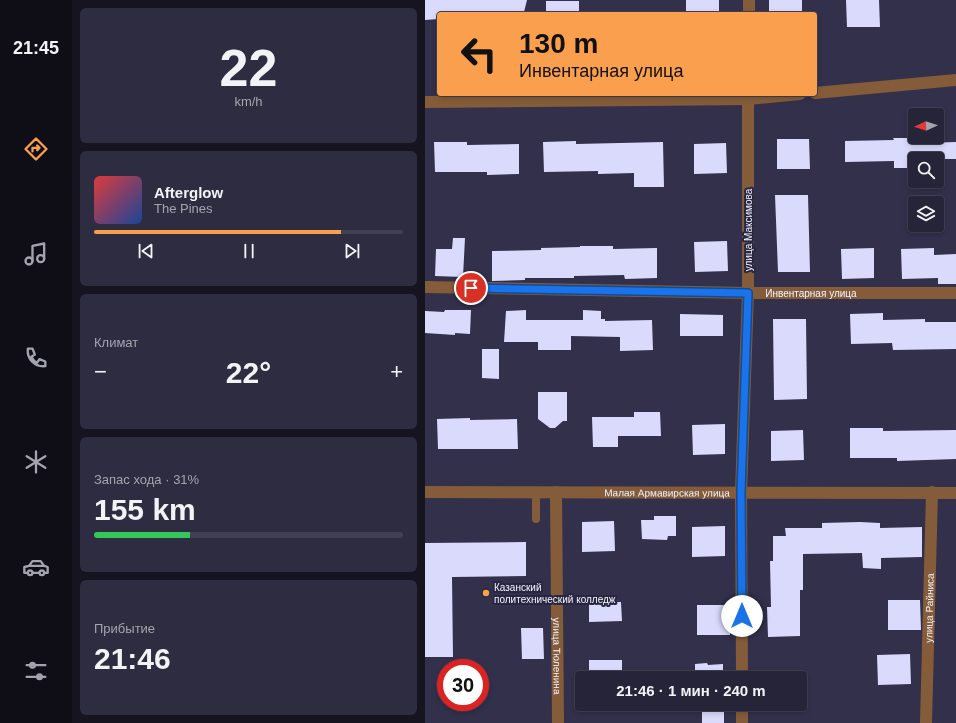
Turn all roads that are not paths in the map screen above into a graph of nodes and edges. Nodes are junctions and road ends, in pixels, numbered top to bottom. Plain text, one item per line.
1 (749, 0) edge
2 (749, 12) edge
3 (956, 80) edge
4 (817, 93) edge
5 (748, 96) edge
6 (425, 102) edge
7 (425, 287) edge
8 (956, 292) edge
9 (748, 293) junction
10 (425, 492) edge
11 (536, 492) junction
12 (556, 492) junction
13 (741, 492) junction
14 (932, 492) junction
15 (956, 493) edge
16 (536, 519) dead end
17 (742, 671) edge
18 (742, 711) edge
19 (558, 723) edge
20 (742, 723) edge
21 (926, 723) edge

1 - 2 street
3 - 4 street
5 - 6 street
5 - 9 street, улица Максимова
7 - 9 street, Инвентарная улица
8 - 9 street, Инвентарная улица
9 - 13 street, улица Максимова
10 - 11 street, Малая Армавирская улица
11 - 12 street, Малая Армавирская улица
11 - 16 lane
12 - 13 street, Малая Армавирская улица
12 - 19 street, улица Тюленина
13 - 14 street, Малая Армавирская улица
13 - 17 street, улица Максимова
14 - 15 street, Малая Армавирская улица
14 - 21 street, улица Райниса
18 - 20 street

